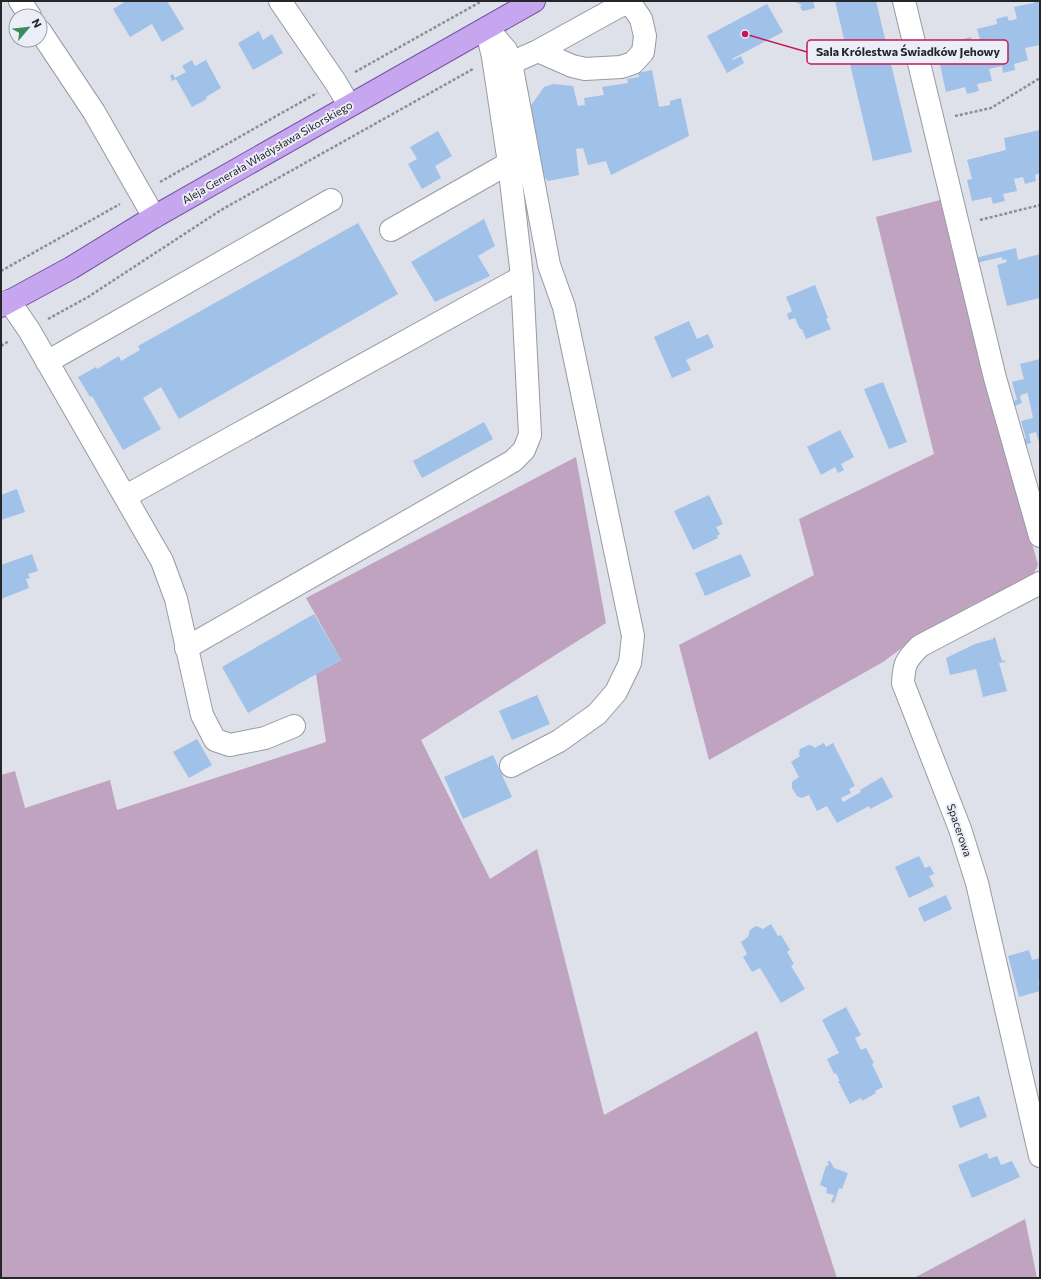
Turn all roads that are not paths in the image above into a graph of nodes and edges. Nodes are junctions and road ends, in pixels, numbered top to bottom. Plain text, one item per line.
1 (280, 1) edge
2 (534, 1) edge
3 (904, 1) edge
4 (487, 28) junction
5 (48, 43) edge
6 (538, 51) dead end
7 (502, 60) junction
8 (349, 105) junction
9 (509, 163) junction
10 (331, 200) dead end
11 (154, 217) junction
12 (391, 230) dead end
13 (522, 277) junction
14 (5, 303) edge
15 (47, 362) junction
16 (126, 496) junction
17 (1040, 535) edge
18 (1040, 584) edge
19 (186, 648) junction
20 (294, 726) dead end
21 (511, 766) dead end
22 (1040, 1156) edge

1 - 8 street
2 - 4 main road, Aleja Generała Władysława Sikorskiego
3 - 17 street
4 - 7 street
4 - 8 main road, Aleja Generała Władysława Sikorskiego
5 - 11 street
6 - 7 street
7 - 9 street
7 - 21 street
8 - 11 main road, Aleja Generała Władysława Sikorskiego
9 - 12 street
9 - 13 street
10 - 15 street
11 - 14 main road, Aleja Generała Władysława Sikorskiego
13 - 16 street
13 - 19 street
14 - 15 street
15 - 16 street
16 - 19 street
18 - 22 street, Spacerowa
19 - 20 street

